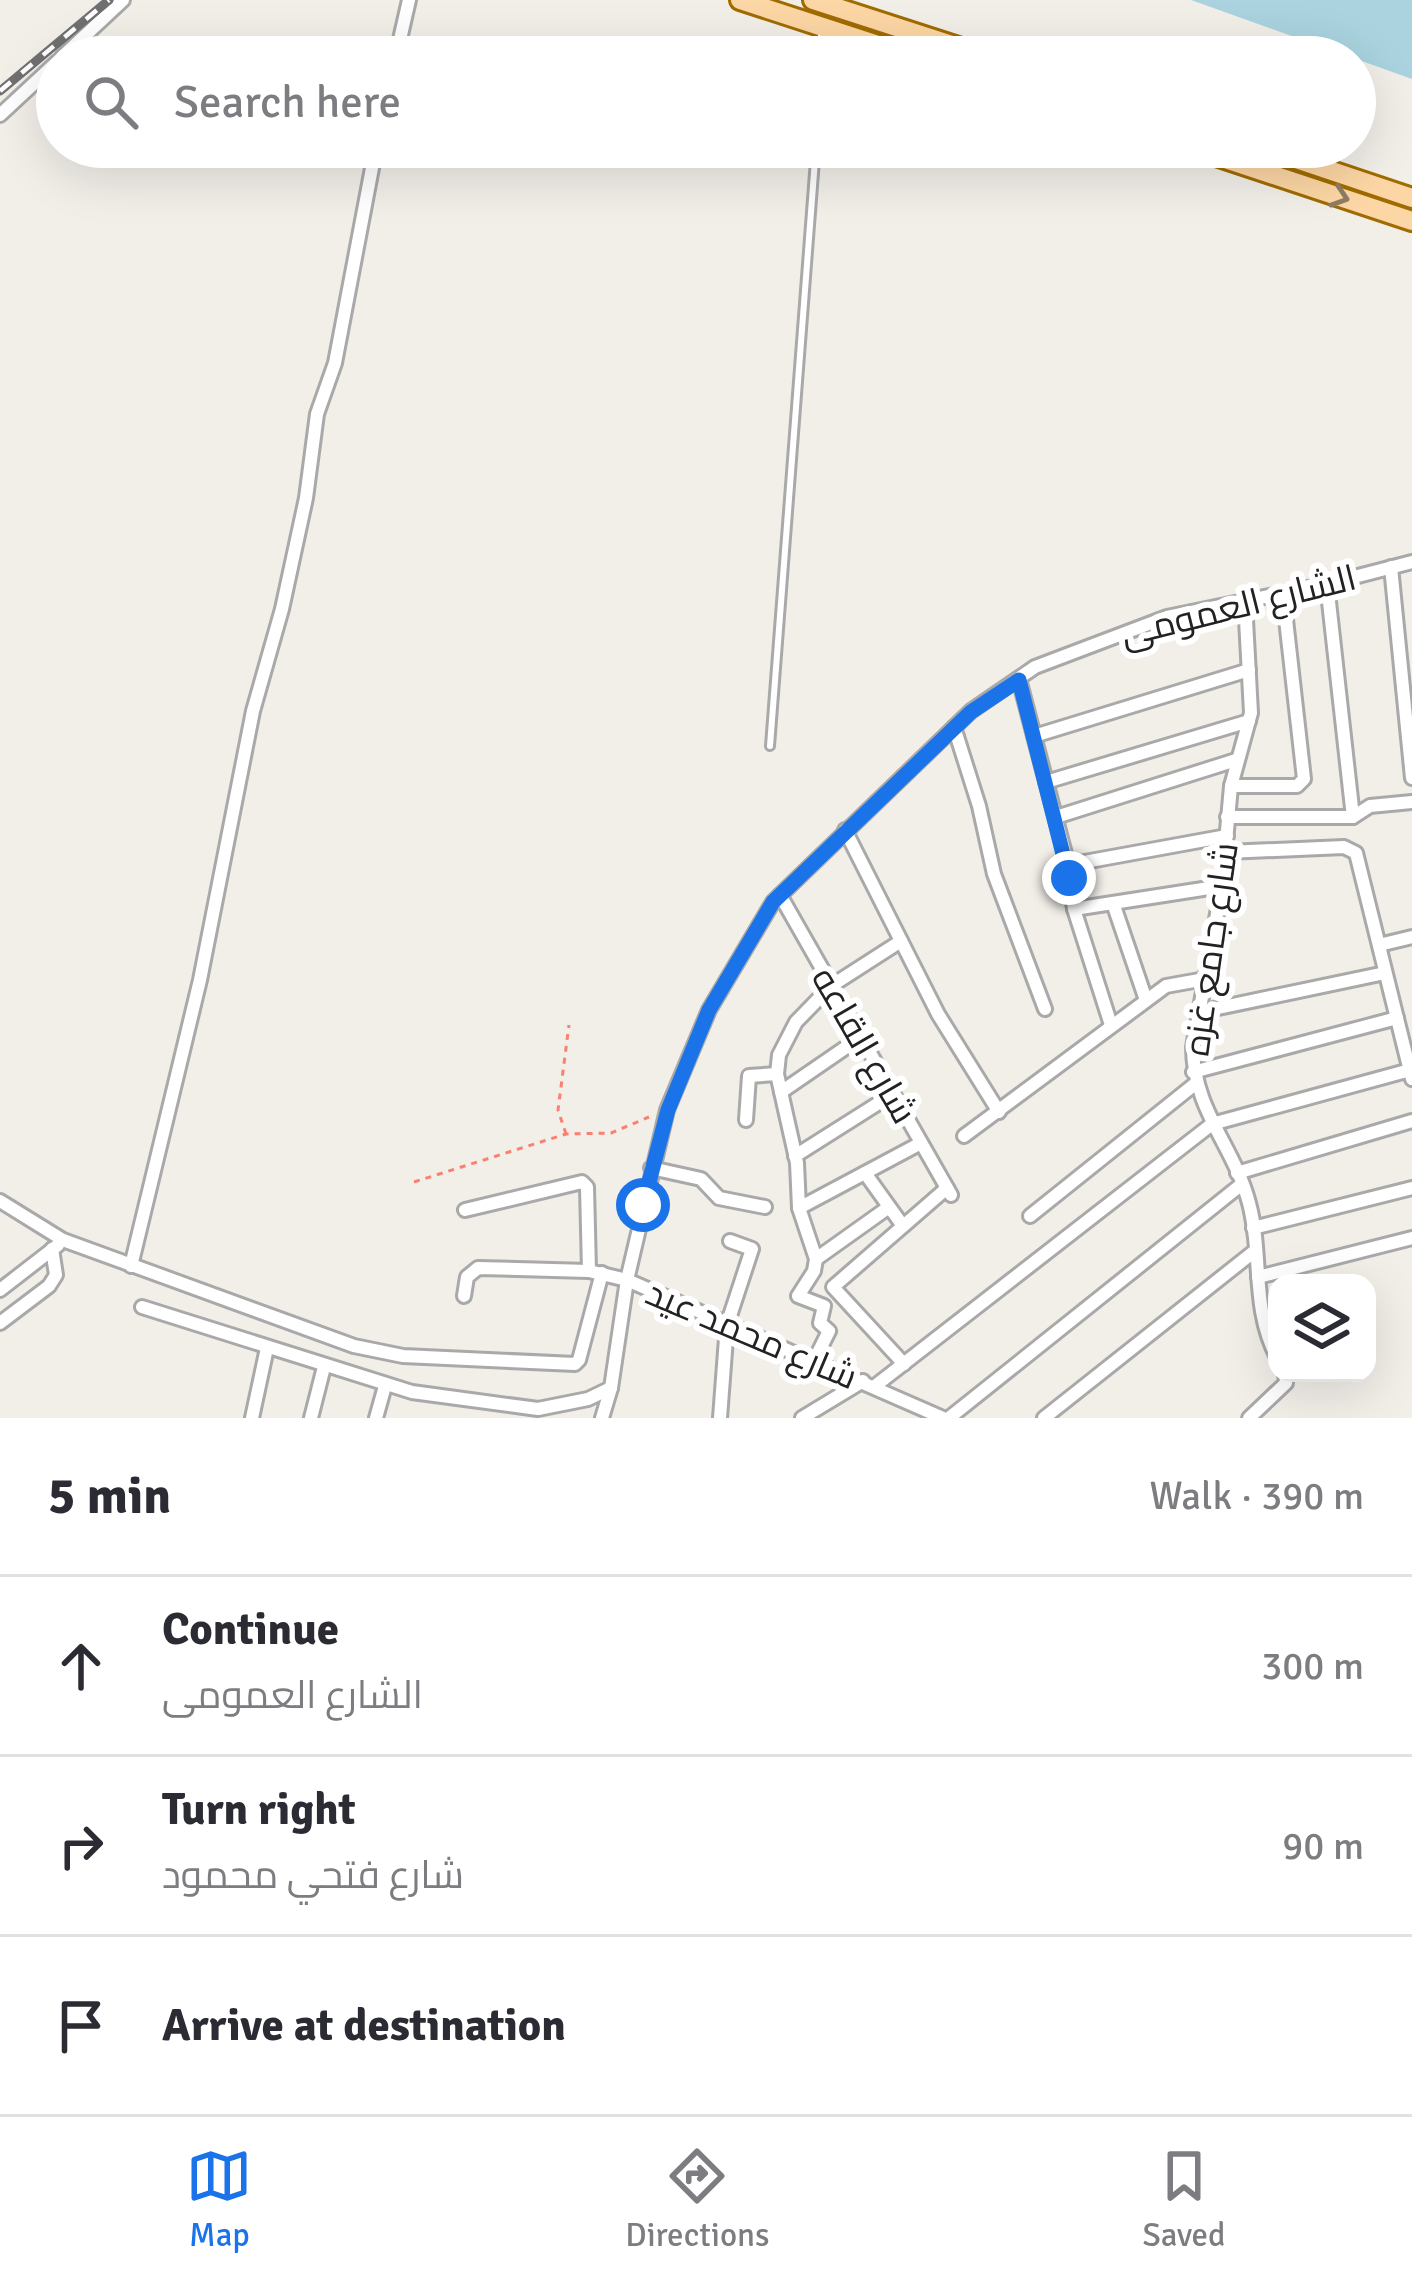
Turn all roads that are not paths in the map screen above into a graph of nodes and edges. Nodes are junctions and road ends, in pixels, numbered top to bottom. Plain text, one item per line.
1 (123, 0) edge
2 (410, 0) edge
3 (740, 0) edge
4 (813, 0) edge
5 (820, 26) junction
6 (85, 36) edge
7 (401, 36) edge
8 (820, 36) edge
9 (851, 36) edge
10 (924, 36) edge
11 (36, 81) edge
12 (0, 115) edge
13 (372, 168) edge
14 (814, 168) edge
15 (1252, 168) edge
16 (1324, 168) edge
17 (1412, 197) edge
18 (1412, 221) edge
19 (1412, 562) edge
20 (1391, 567) junction
21 (1327, 584) junction
22 (1283, 593) junction
23 (1245, 601) junction
24 (1249, 670) junction
25 (1019, 680) junction
26 (1249, 721) junction
27 (955, 727) junction
28 (1034, 736) junction
29 (770, 746) dead end
30 (1236, 760) junction
31 (1412, 778) edge
32 (1046, 782) junction
33 (1231, 786) junction
34 (1412, 802) edge
35 (1056, 817) junction
36 (1352, 817) junction
37 (1227, 818) junction
38 (845, 830) junction
39 (1227, 836) junction
40 (1226, 852) junction
41 (1069, 865) junction
42 (1222, 886) junction
43 (780, 895) junction
44 (1113, 903) junction
45 (1074, 909) junction
46 (1412, 937) edge
47 (901, 941) junction
48 (1379, 945) junction
49 (1385, 973) junction
50 (1205, 979) junction
51 (831, 986) junction
52 (1146, 1000) junction
53 (1045, 1009) dead end
54 (1199, 1012) junction
55 (1397, 1018) junction
56 (1111, 1025) junction
57 (861, 1037) junction
58 (777, 1074) junction
59 (1411, 1074) edge
60 (1194, 1078) junction
61 (781, 1092) junction
62 (893, 1094) junction
63 (999, 1112) junction
64 (746, 1120) dead end
65 (1412, 1121) edge
66 (1212, 1124) junction
67 (964, 1136) dead end
68 (921, 1143) junction
69 (795, 1156) junction
70 (651, 1168) junction
71 (865, 1173) junction
72 (1239, 1178) junction
73 (1412, 1188) edge
74 (0, 1201) edge
75 (765, 1207) dead end
76 (889, 1207) junction
77 (800, 1208) junction
78 (465, 1210) dead end
79 (1030, 1216) dead end
80 (903, 1226) junction
81 (1252, 1228) junction
82 (1412, 1238) edge
83 (730, 1241) dead end
84 (58, 1245) junction
85 (1256, 1250) junction
86 (816, 1258) junction
87 (131, 1266) junction
88 (596, 1272) junction
89 (1258, 1277) junction
90 (627, 1280) junction
91 (0, 1290) edge
92 (464, 1296) dead end
93 (142, 1307) dead end
94 (0, 1323) edge
95 (727, 1325) junction
96 (1268, 1340) edge
97 (267, 1348) junction
98 (814, 1361) junction
99 (904, 1364) junction
100 (324, 1367) junction
101 (1284, 1382) edge
102 (869, 1384) junction
103 (385, 1386) junction
104 (611, 1388) junction
105 (253, 1418) edge
106 (311, 1418) edge
107 (376, 1418) edge
108 (602, 1418) edge
109 (720, 1418) edge
110 (802, 1418) edge
111 (946, 1418) edge
112 (1044, 1418) edge
113 (1249, 1418) edge

1 - 6 street
2 - 7 street
3 - 5 main road
4 - 10 main road
5 - 8 lane
5 - 9 main road
11 - 12 street
13 - 87 street
14 - 29 lane
15 -> 18 main road
16 - 17 main road
19 - 20 street, الشارع العمومى
20 - 21 street, الشارع العمومى
20 - 31 street
21 - 22 street, الشارع العمومى
21 - 36 street
22 - 23 street, الشارع العمومى
22 - 33 street
23 - 24 street, شارع جامع غزه
23 - 25 street, الشارع العمومى
24 - 26 street, شارع جامع غزه
24 - 28 street
25 - 27 street, الشارع العمومى
25 - 28 street
26 - 30 street, شارع جامع غزه
26 - 32 street
27 - 38 street, الشارع العمومى
27 - 53 street
28 - 32 street
30 - 33 street, شارع جامع غزه
30 - 35 street
32 - 35 street
33 - 37 street, شارع جامع غزه
34 - 36 street
35 - 41 street
36 - 37 street
37 - 39 street, شارع جامع غزه
38 - 43 street, الشارع العمومى
38 - 47 street
39 - 40 street, شارع جامع غزه
39 - 41 street
40 - 42 street, شارع جامع غزه
40 - 48 street
41 - 45 street
42 - 44 street
42 - 50 street, شارع جامع غزه
43 - 51 street, شارع القاعه
43 - 70 street, الشارع العمومى
44 - 45 street
44 - 52 street
45 - 56 street
46 - 48 street
47 - 51 street
47 - 63 street
48 - 49 street
49 - 54 street
49 - 55 street
50 - 52 street
50 - 54 street, شارع جامع غزه
51 - 57 street, شارع القاعه
51 - 58 street
52 - 56 street
54 - 60 street, شارع جامع غزه
55 - 59 street
55 - 60 street
56 - 63 street
57 - 61 street
57 - 62 street, شارع القاعه
58 - 61 street
58 - 64 street
59 - 66 street
60 - 66 street, شارع جامع غزه
60 - 79 street
61 - 69 street
62 - 68 street, شارع القاعه
62 - 69 street
63 - 67 street
65 - 72 street
66 - 72 street, شارع جامع غزه
66 - 99 street
68 - 71 street
68 - 80 street, شارع القاعه
69 - 77 street
70 - 75 street
70 - 90 street, الشارع العمومى
71 - 76 street
71 - 77 street
72 - 81 street, شارع جامع غزه
72 - 111 street
73 - 81 street
74 - 84 street
76 - 80 street
76 - 86 street
77 - 86 street
78 - 88 street
80 - 99 street
81 - 85 street, شارع جامع غزه
82 - 89 street
83 - 95 street
84 - 87 street
84 - 91 street
84 - 94 street
85 - 89 street, شارع جامع غزه
85 - 112 street
86 - 98 street
87 - 88 street
88 - 90 street, شارع محمد عيد
88 - 92 street, شارع محمد عيد
89 - 96 street, شارع جامع غزه
90 - 95 street, شارع محمد عيد
90 - 104 street, الشارع العمومى
93 - 97 street
95 - 98 street, شارع محمد عيد
95 - 109 street
97 - 100 street
97 - 105 street
98 - 102 street, شارع محمد عيد
99 - 102 street
100 - 103 street
100 - 106 street
101 - 113 street
102 - 110 street
102 - 111 street, شارع محمد عيد
103 - 104 street
103 - 107 street
104 - 108 street, الشارع العمومى

